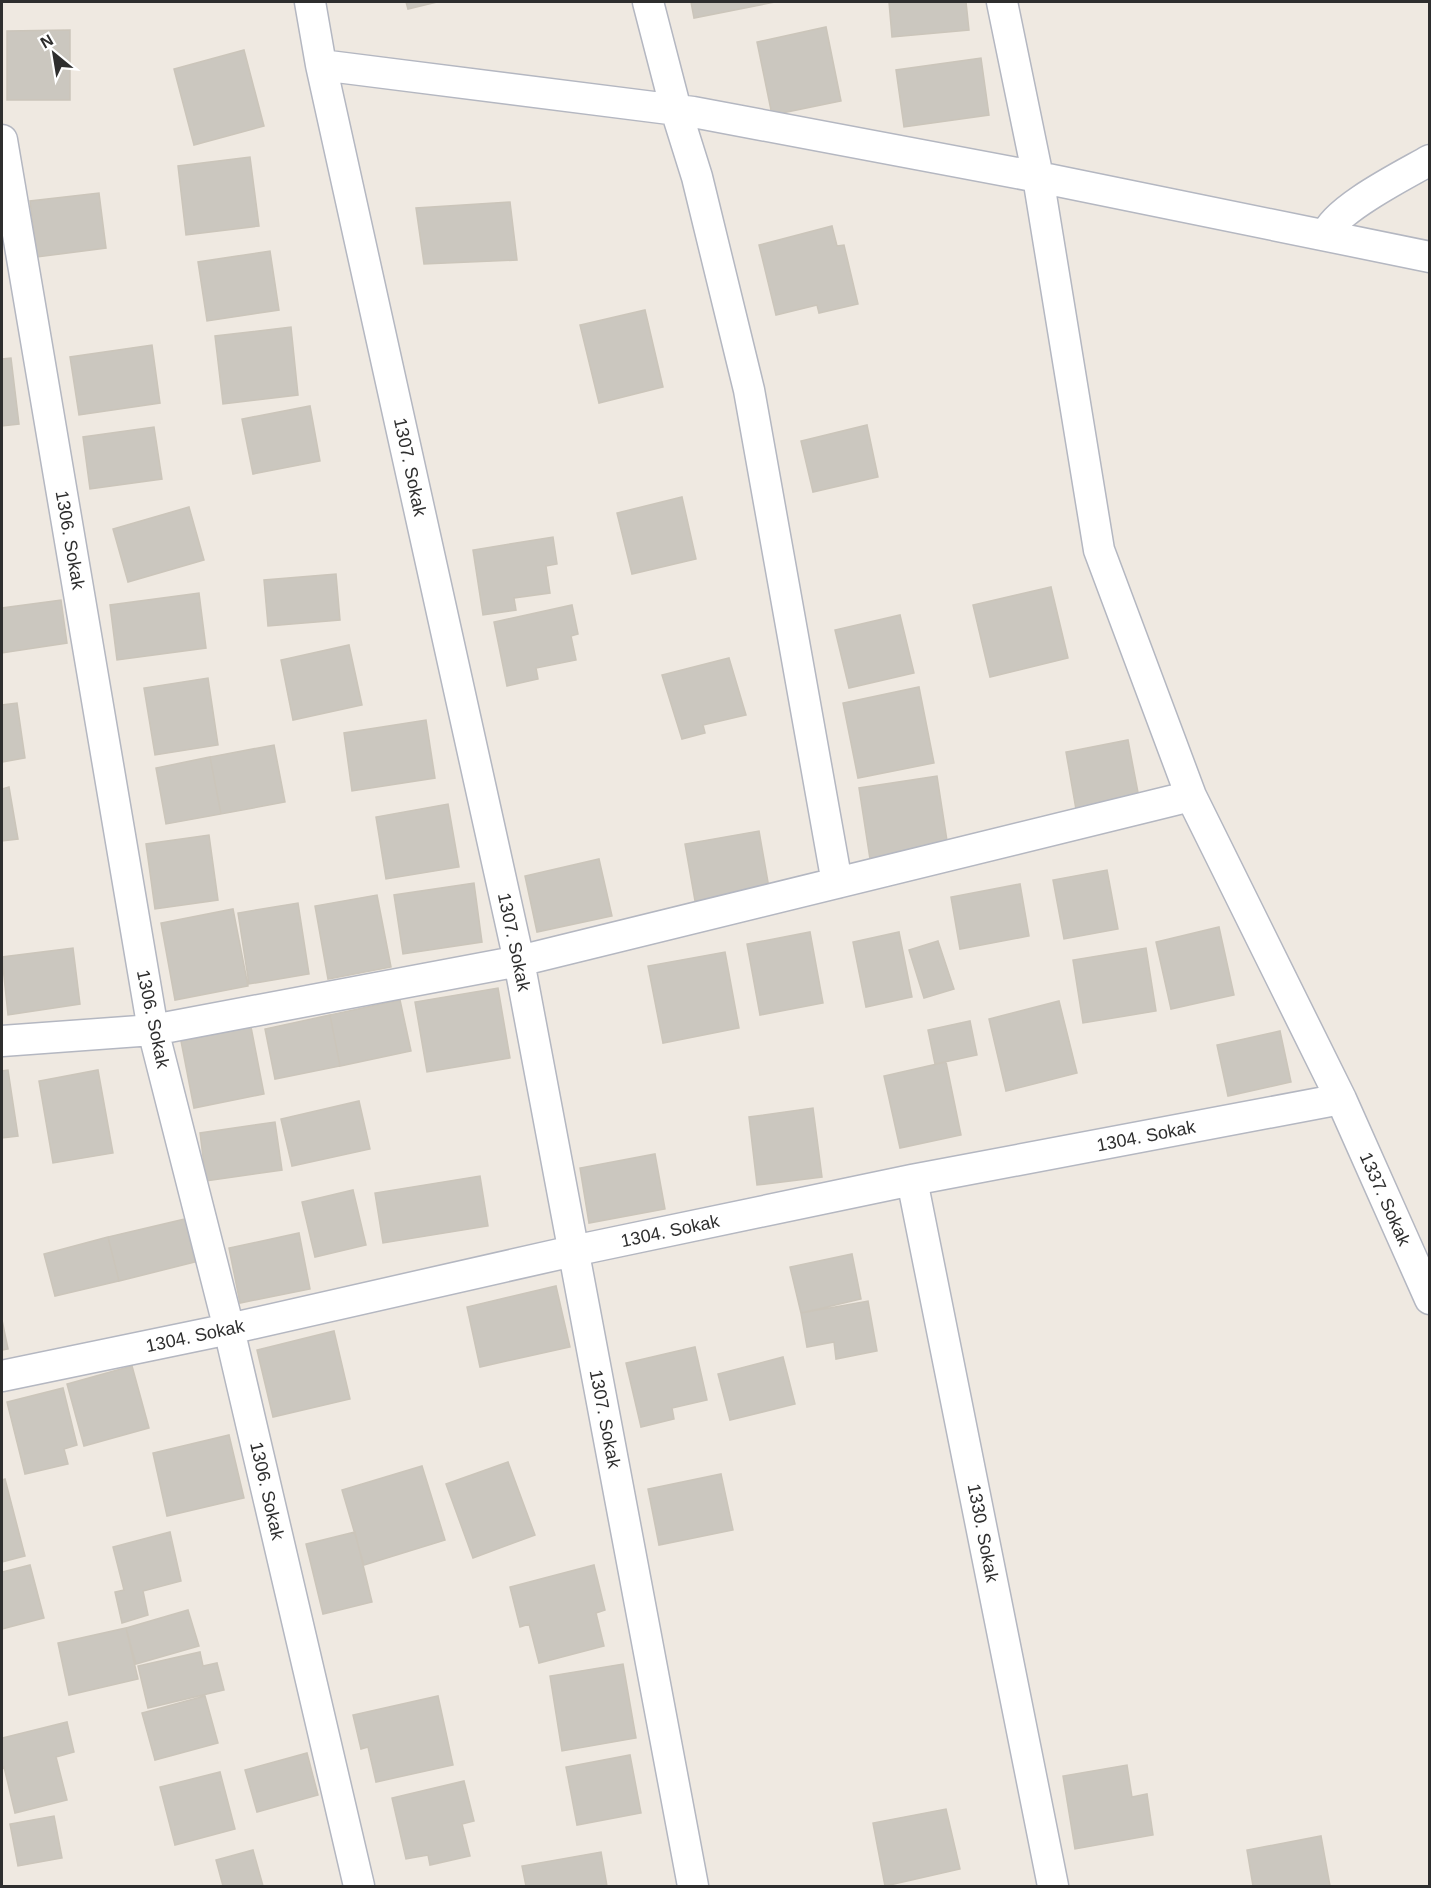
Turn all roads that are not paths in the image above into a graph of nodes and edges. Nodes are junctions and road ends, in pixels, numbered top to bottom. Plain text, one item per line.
1 (310, 2) edge
2 (648, 2) edge
3 (1002, 2) edge
4 (321, 65) junction
5 (676, 110) junction
6 (2, 140) edge
7 (1430, 160) edge
8 (1038, 177) junction
9 (1326, 234) junction
10 (1430, 257) edge
11 (1191, 796) junction
12 (837, 883) junction
13 (519, 961) junction
14 (153, 1030) junction
15 (2, 1041) edge
16 (1341, 1099) junction
17 (912, 1180) junction
18 (573, 1251) junction
19 (1430, 1299) edge
20 (229, 1329) junction
21 (2, 1376) edge
22 (359, 1887) edge
23 (693, 1887) edge
24 (1053, 1887) edge

1 - 4 street, 1307. Sokak
2 - 5 street
3 - 8 street, 1337. Sokak
4 - 5 street
4 - 13 street, 1307. Sokak
5 - 8 street
5 - 12 street
6 - 14 street, 1306. Sokak
7 - 9 street
8 - 9 street
8 - 11 street, 1337. Sokak
9 - 10 street
11 - 12 street
11 - 16 street, 1337. Sokak
12 - 13 street
13 - 14 street
13 - 18 street, 1307. Sokak
14 - 15 street
14 - 20 street, 1306. Sokak
16 - 17 street, 1304. Sokak
16 - 19 street, 1337. Sokak
17 - 18 street, 1304. Sokak
17 - 24 street, 1330. Sokak
18 - 20 street, 1304. Sokak
18 - 23 street, 1307. Sokak
20 - 21 street, 1304. Sokak
20 - 22 street, 1306. Sokak

